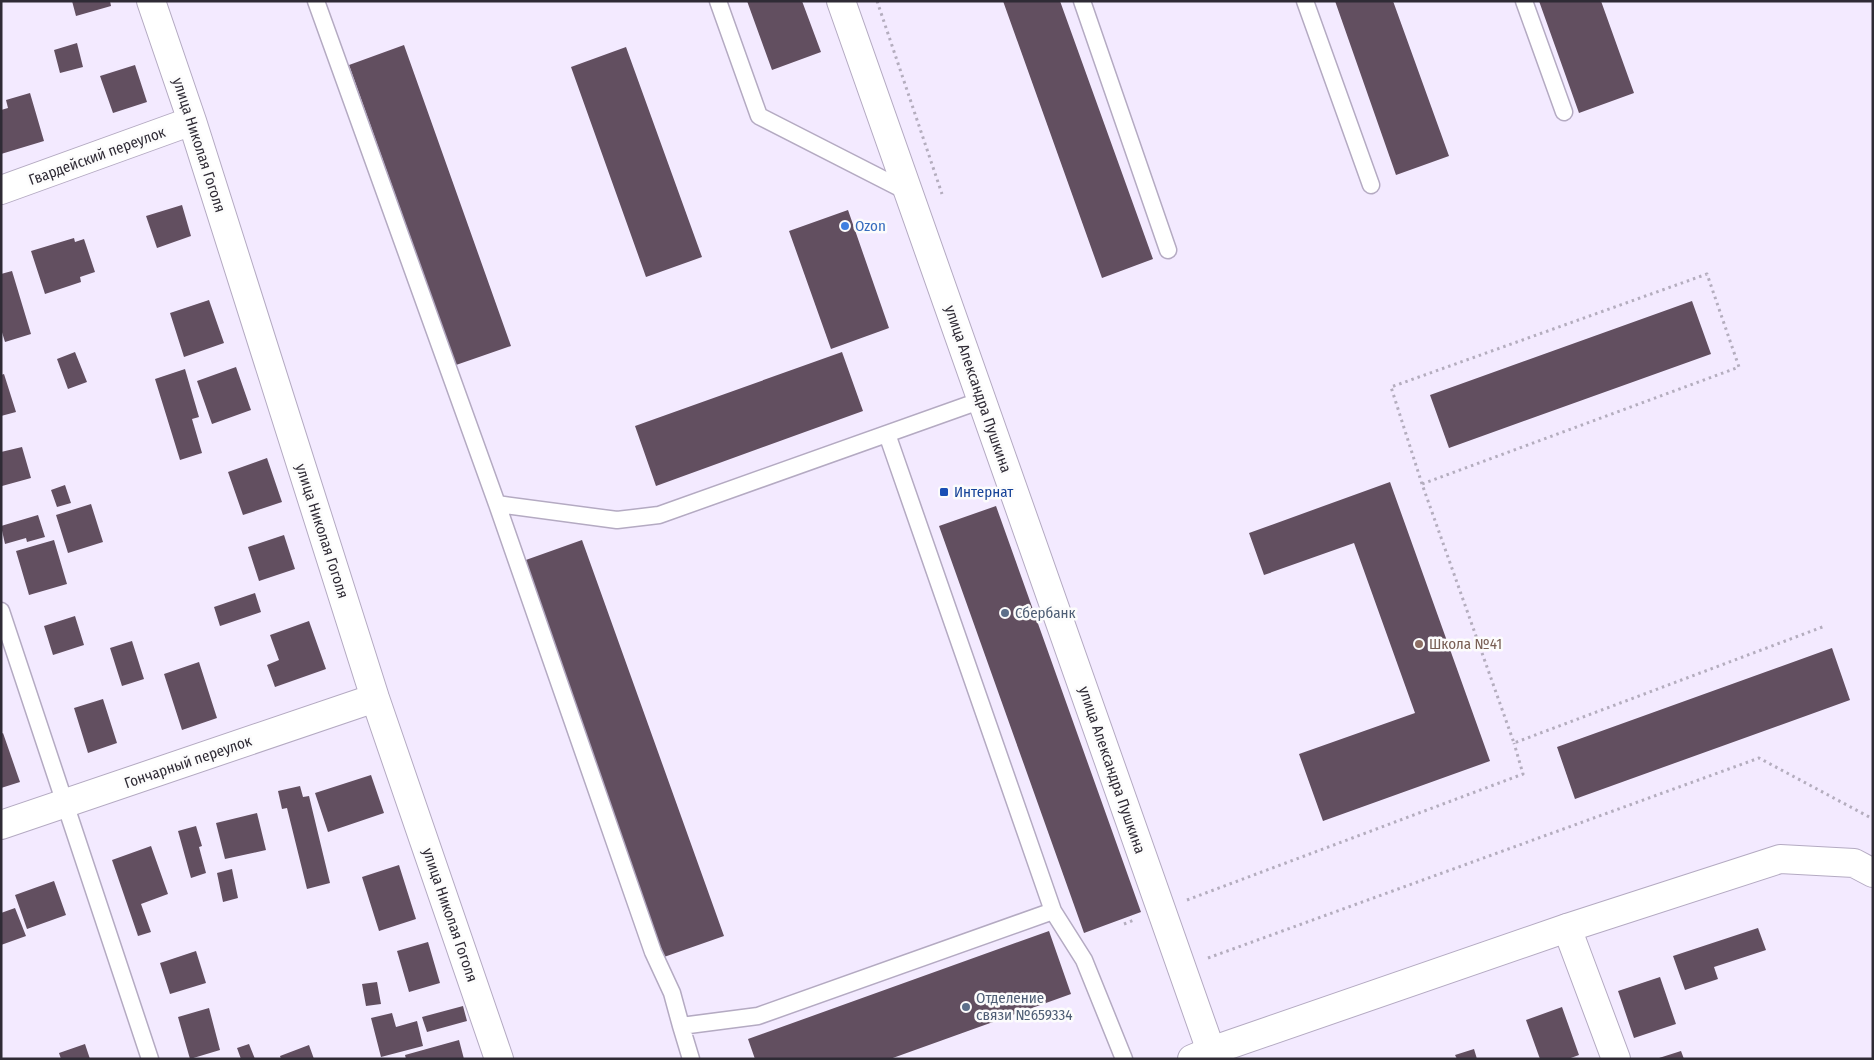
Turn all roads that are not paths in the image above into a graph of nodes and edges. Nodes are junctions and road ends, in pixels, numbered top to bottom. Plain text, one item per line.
1 (151, 1) edge
2 (316, 1) edge
3 (718, 1) edge
4 (841, 1) edge
5 (1082, 1) edge
6 (1305, 1) edge
7 (1524, 1) edge
8 (1564, 112) dead end
9 (192, 121) junction
10 (1372, 185) dead end
11 (1, 190) edge
12 (908, 192) junction
13 (1168, 250) dead end
14 (982, 400) junction
15 (887, 434) junction
16 (497, 504) junction
17 (1, 610) edge
18 (375, 698) junction
19 (66, 803) junction
20 (1, 825) edge
21 (1864, 868) edge
22 (1054, 911) junction
23 (1567, 928) junction
24 (681, 1026) junction
25 (1206, 1056) edge
26 (150, 1059) edge
27 (500, 1059) edge
28 (691, 1059) edge
29 (1124, 1059) edge
30 (1616, 1059) edge

1 - 9 street, улица Николая Гоголя
2 - 16 lane
3 - 12 lane
4 - 12 street, улица Александра Пушкина
5 - 13 lane
6 - 10 lane
7 - 8 lane
9 - 11 street, Гвардейский переулок
9 - 18 street, улица Николая Гоголя
12 - 14 street, улица Александра Пушкина
14 - 15 lane
14 - 25 street, улица Александра Пушкина
15 - 16 lane
15 - 22 lane
16 - 24 lane
17 - 19 lane
18 - 19 street, Гончарный переулок
18 - 27 street, улица Николая Гоголя
19 - 20 street, Гончарный переулок
19 - 26 lane
21 - 23 street
22 - 24 lane
22 - 29 lane
23 - 25 street
23 - 30 street
24 - 28 lane

